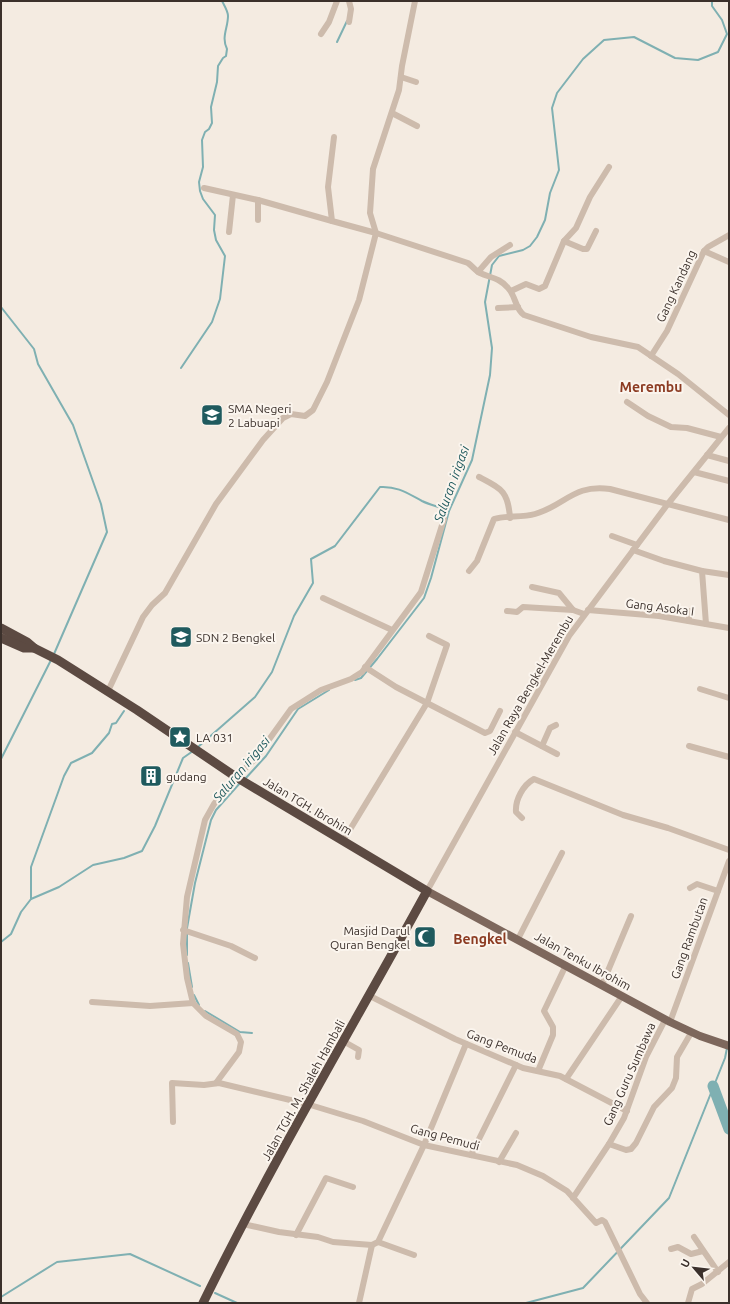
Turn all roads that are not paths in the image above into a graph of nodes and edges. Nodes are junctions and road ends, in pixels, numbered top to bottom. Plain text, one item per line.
1 (337, 1) edge
2 (349, 1) edge
3 (416, 1) edge
4 (350, 22) dead end
5 (321, 34) dead end
6 (401, 77) junction
7 (416, 82) dead end
8 (392, 113) junction
9 (417, 126) dead end
10 (334, 137) dead end
11 (609, 167) dead end
12 (204, 188) dead end
13 (233, 195) junction
14 (258, 200) junction
15 (258, 220) dead end
16 (332, 221) junction
17 (596, 231) dead end
18 (229, 232) dead end
19 (376, 233) junction
20 (729, 235) edge
21 (564, 241) junction
22 (510, 244) dead end
23 (704, 251) junction
24 (729, 262) edge
25 (480, 273) junction
26 (511, 292) junction
27 (518, 307) junction
28 (498, 308) dead end
29 (651, 356) junction
30 (626, 402) dead end
31 (729, 415) edge
32 (729, 428) edge
33 (721, 437) junction
34 (707, 455) junction
35 (729, 461) edge
36 (694, 472) junction
37 (479, 477) dead end
38 (729, 481) edge
39 (667, 505) junction
40 (510, 518) junction
41 (444, 519) dead end
42 (729, 520) edge
43 (612, 536) dead end
44 (635, 548) junction
45 (702, 570) junction
46 (469, 571) dead end
47 (729, 575) edge
48 (532, 587) dead end
49 (323, 598) dead end
50 (573, 610) junction
51 (507, 611) dead end
52 (689, 611) dead end
53 (586, 612) junction
54 (689, 621) junction
55 (706, 624) junction
56 (1, 628) edge
57 (729, 628) edge
58 (392, 630) junction
59 (429, 636) dead end
60 (1, 638) edge
61 (34, 648) junction
62 (367, 668) junction
63 (700, 689) dead end
64 (108, 692) junction
65 (729, 698) edge
66 (427, 703) junction
67 (500, 711) dead end
68 (556, 725) dead end
69 (515, 732) junction
70 (542, 746) junction
71 (689, 746) dead end
72 (556, 754) dead end
73 (729, 757) edge
74 (238, 778) junction
75 (522, 818) dead end
76 (343, 841) junction
77 (729, 850) edge
78 (562, 853) dead end
79 (729, 861) edge
80 (726, 878) edge
81 (690, 888) dead end
82 (428, 891) junction
83 (718, 891) junction
84 (631, 916) dead end
85 (186, 931) junction
86 (518, 939) junction
87 (255, 958) dead end
88 (566, 965) junction
89 (602, 985) junction
90 (370, 996) junction
91 (622, 996) junction
92 (92, 1002) dead end
93 (193, 1003) junction
94 (667, 1021) junction
95 (691, 1033) junction
96 (343, 1041) junction
97 (466, 1044) junction
98 (725, 1045) edge
99 (358, 1057) dead end
100 (516, 1065) junction
101 (538, 1071) junction
102 (566, 1079) junction
103 (217, 1083) junction
104 (307, 1104) junction
105 (627, 1111) junction
106 (173, 1122) dead end
107 (516, 1133) dead end
108 (424, 1144) junction
109 (609, 1144) junction
110 (471, 1155) junction
111 (499, 1162) junction
112 (353, 1187) dead end
113 (574, 1198) junction
114 (243, 1224) junction
115 (296, 1235) junction
116 (694, 1237) dead end
117 (375, 1243) junction
118 (671, 1249) dead end
119 (702, 1251) junction
120 (414, 1255) dead end
121 (729, 1262) edge
122 (718, 1272) junction
123 (203, 1303) edge
124 (359, 1303) edge
125 (647, 1303) edge
126 (688, 1303) edge

1 - 5 street
2 - 4 street
3 - 6 street
6 - 7 street
6 - 8 street
8 - 9 street
8 - 19 street
10 - 16 street
11 - 21 street
12 - 13 street
13 - 14 street
13 - 18 street
14 - 15 street
14 - 16 street
16 - 19 street
17 - 21 street
19 - 25 street
19 - 64 street
20 - 23 street, Gang Kandang
21 - 26 street
22 - 25 street
23 - 24 street
23 - 29 street, Gang Kandang
25 - 26 street
26 - 27 street
27 - 28 street
27 - 29 street
29 - 31 street
30 - 33 street
32 - 33 street, Jalan Raya Bengkel-Merembu
33 - 34 street, Jalan Raya Bengkel-Merembu
34 - 35 street
34 - 36 street, Jalan Raya Bengkel-Merembu
36 - 38 street
36 - 39 street, Jalan Raya Bengkel-Merembu
37 - 40 street
39 - 40 street
39 - 42 street
39 - 44 street, Jalan Raya Bengkel-Merembu
40 - 46 street
41 - 58 street
43 - 44 street
44 - 45 street
44 - 53 street, Jalan Raya Bengkel-Merembu
45 - 47 street
45 - 55 street
48 - 50 street
49 - 58 street
50 - 51 street, Gang Asoka I
50 - 53 street, Gang Asoka I
52 - 54 street
53 - 54 street, Gang Asoka I
53 - 69 street, Jalan Raya Bengkel-Merembu
54 - 55 street, Gang Asoka I
55 - 57 street, Gang Asoka I
56 - 61 highway
58 - 62 street
59 - 66 street
60 - 61 highway
61 - 64 highway, Jalan TGH. Ibrohim
62 - 66 street
62 - 74 street
63 - 65 street
64 - 74 highway, Jalan TGH. Ibrohim
66 - 67 street
66 - 76 street
68 - 70 street
69 - 70 street
69 - 82 street, Jalan Raya Bengkel-Merembu
70 - 72 street
71 - 73 street
74 - 76 highway, Jalan TGH. Ibrohim
74 - 85 street
75 - 77 street
76 - 82 highway, Jalan TGH. Ibrohim
78 - 86 street
79 - 80 street, Gang Rambutan
80 - 83 street, Gang Rambutan
81 - 83 street
82 - 86 main road, Jalan Tenku Ibrohim
82 - 90 highway, Jalan TGH. M. Shaleh Hambali
83 - 94 street, Gang Rambutan
84 - 89 street
85 - 87 street
85 - 93 street
86 - 88 main road, Jalan Tenku Ibrohim
88 - 89 main road, Jalan Tenku Ibrohim
88 - 101 street
89 - 91 main road, Jalan Tenku Ibrohim
90 - 96 highway, Jalan TGH. M. Shaleh Hambali
90 - 97 street, Gang Pemuda
91 - 94 main road, Jalan Tenku Ibrohim
91 - 102 street
92 - 93 street
93 - 103 street
94 - 95 main road, Jalan Tenku Ibrohim
94 - 105 street, Gang Guru Sumbawa
95 - 98 main road, Jalan Tenku Ibrohim
95 - 109 street
96 - 99 street
96 - 104 highway, Jalan TGH. M. Shaleh Hambali
97 - 100 street, Gang Pemuda
97 - 108 street
100 - 101 street, Gang Pemuda
100 - 110 street
101 - 102 street, Gang Pemuda
102 - 105 street, Gang Pemuda
103 - 104 street, Gang Pemudi
103 - 106 street
104 - 108 street, Gang Pemudi
104 - 114 highway, Jalan TGH. M. Shaleh Hambali
105 - 109 street, Gang Guru Sumbawa
107 - 111 street
108 - 110 street, Gang Pemudi
108 - 117 street
109 - 113 street, Gang Guru Sumbawa
110 - 111 street, Gang Pemudi
111 - 113 street, Gang Pemudi
112 - 115 street
113 - 125 street, Gang Pemudi
114 - 115 street
114 - 123 highway, Jalan TGH. M. Shaleh Hambali
115 - 117 street
116 - 119 street
117 - 120 street
117 - 124 street
118 - 119 street
119 - 122 street
121 - 122 street
122 - 126 street

